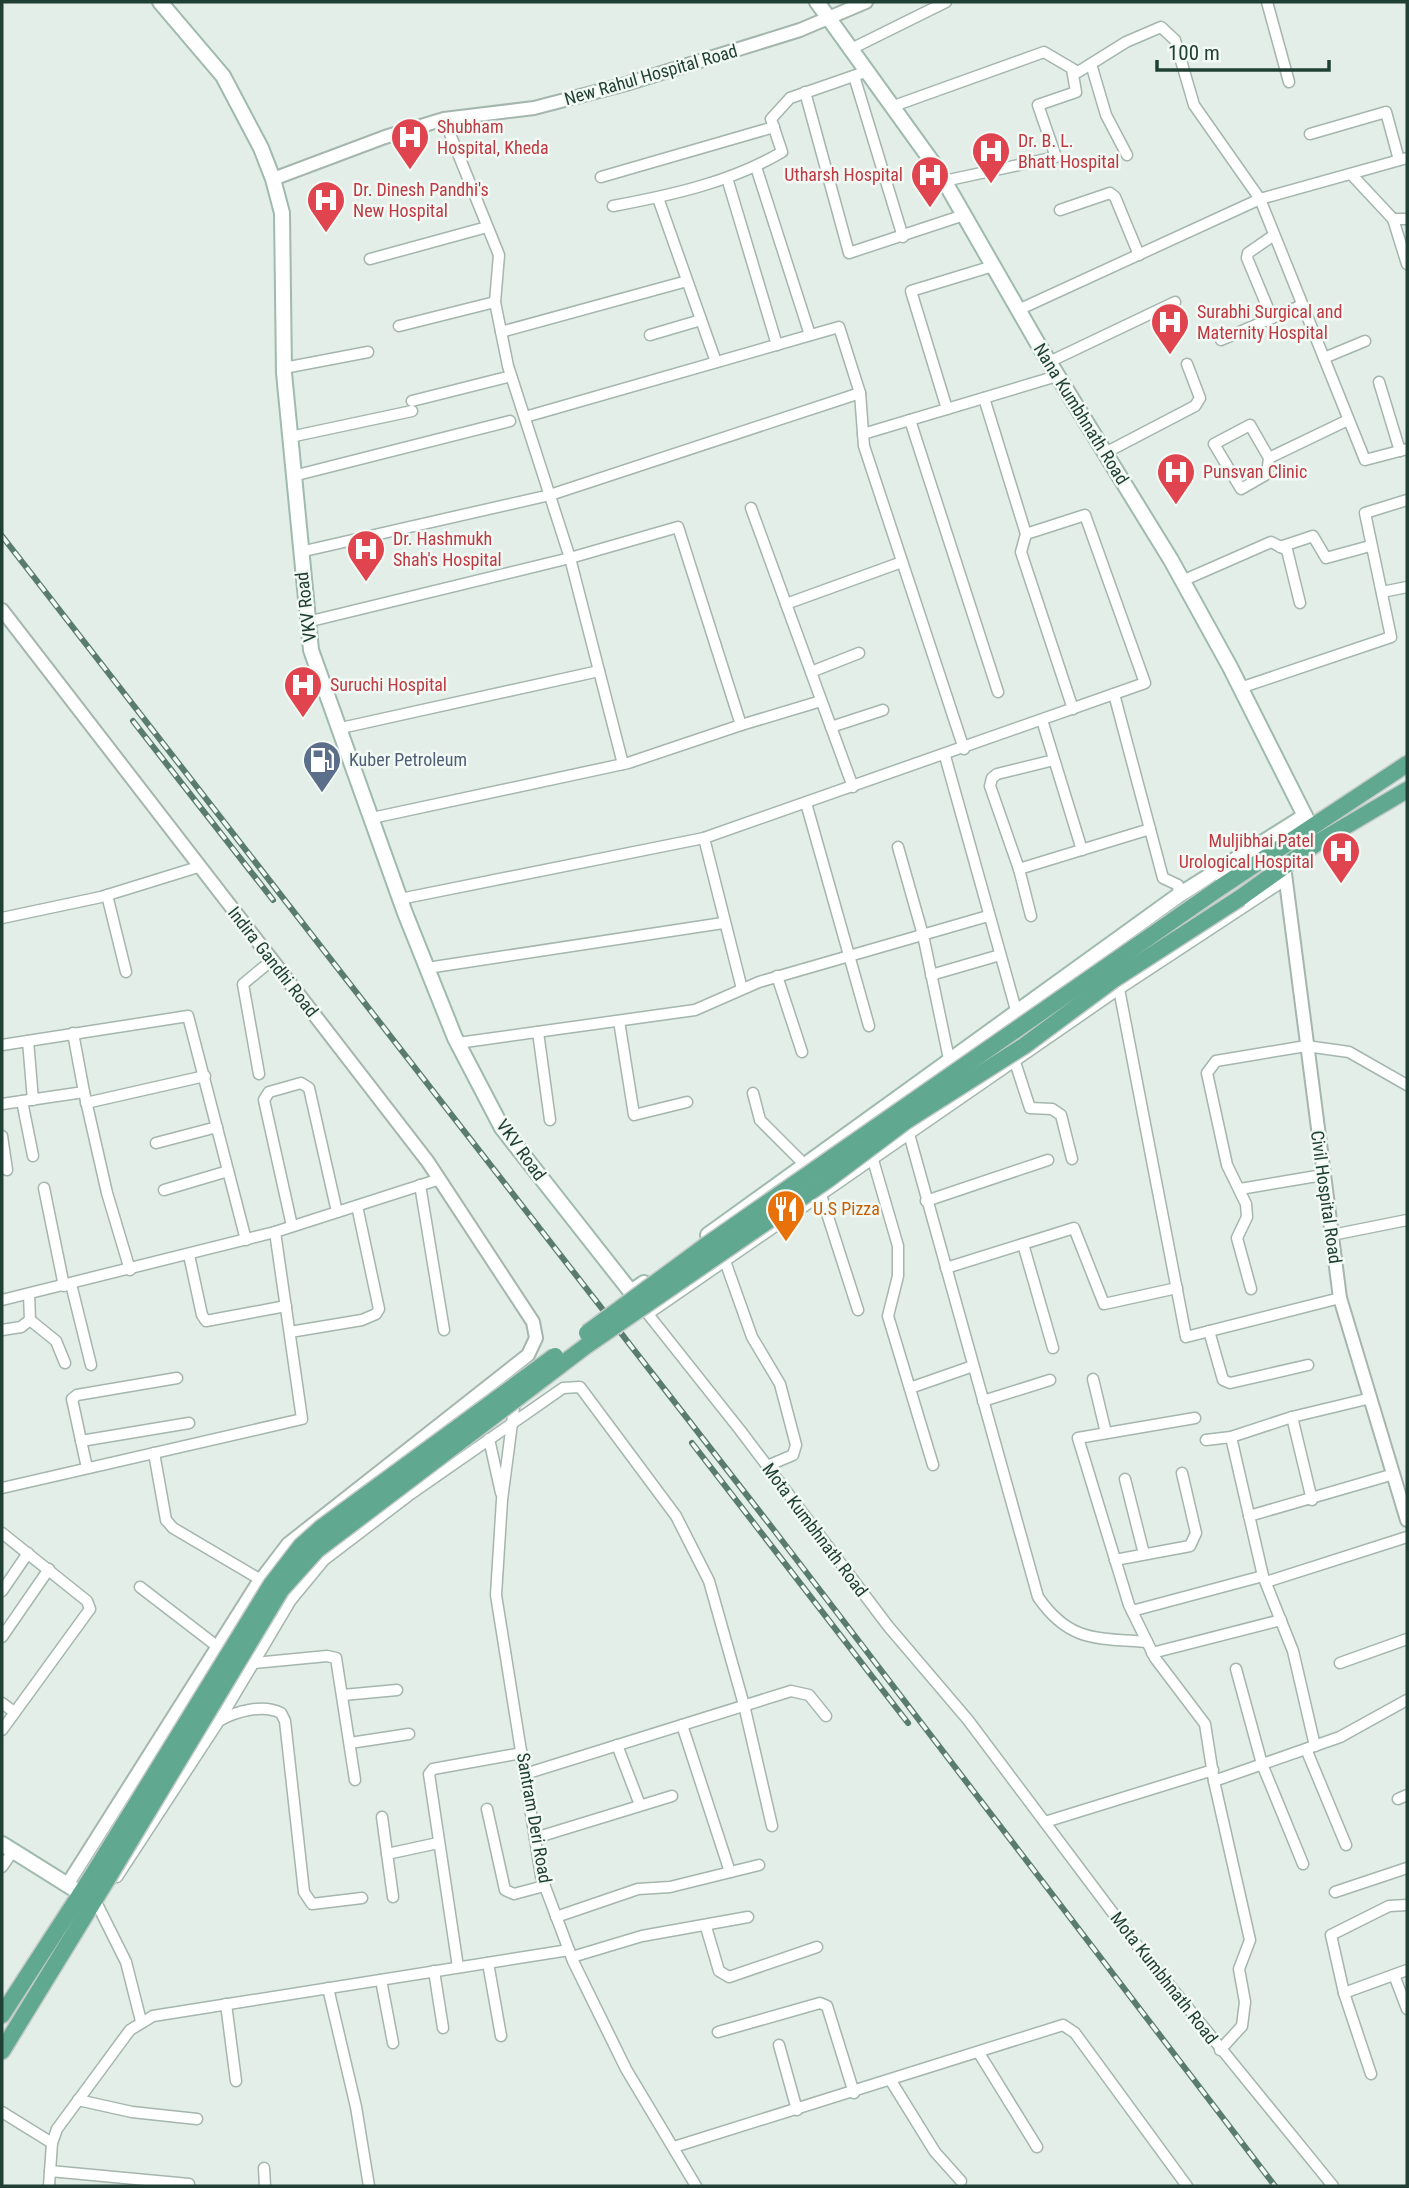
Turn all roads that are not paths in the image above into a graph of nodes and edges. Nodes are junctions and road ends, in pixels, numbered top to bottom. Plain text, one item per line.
1 (160, 2) edge
2 (817, 2) edge
3 (866, 2) edge
4 (946, 2) edge
5 (1267, 2) edge
6 (827, 20) junction
7 (849, 50) junction
8 (1091, 64) junction
9 (1072, 69) junction
10 (860, 74) junction
11 (1289, 82) dead end
12 (805, 92) junction
13 (891, 107) junction
14 (444, 119) junction
15 (774, 127) junction
16 (1310, 134) dead end
17 (1126, 155) dead end
18 (1403, 159) edge
19 (756, 167) junction
20 (1351, 174) junction
21 (601, 177) dead end
22 (727, 178) junction
23 (273, 179) junction
24 (944, 181) junction
25 (658, 198) junction
26 (1260, 199) junction
27 (613, 206) dead end
28 (1060, 210) dead end
29 (964, 215) junction
30 (1393, 219) junction
31 (1407, 219) edge
32 (487, 227) junction
33 (1274, 235) junction
34 (903, 237) junction
35 (1139, 255) junction
36 (370, 259) dead end
37 (1407, 264) edge
38 (993, 266) junction
39 (687, 281) junction
40 (495, 302) junction
41 (1175, 302) dead end
42 (1302, 305) junction
43 (1018, 310) junction
44 (1272, 318) junction
45 (701, 320) junction
46 (399, 326) dead end
47 (501, 332) junction
48 (650, 335) dead end
49 (810, 335) junction
50 (1221, 340) dead end
51 (1365, 341) dead end
52 (777, 345) junction
53 (368, 352) dead end
54 (1324, 358) junction
55 (716, 362) junction
56 (1049, 362) junction
57 (1187, 364) dead end
58 (284, 368) junction
59 (512, 376) junction
60 (1057, 376) junction
61 (1379, 382) dead end
62 (860, 393) junction
63 (984, 398) junction
64 (947, 409) junction
65 (525, 417) junction
66 (910, 420) junction
67 (1348, 420) junction
68 (510, 421) dead end
69 (863, 434) junction
70 (290, 437) junction
71 (1404, 450) edge
72 (1105, 453) junction
73 (1269, 458) junction
74 (293, 476) junction
75 (550, 495) junction
76 (1407, 500) edge
77 (751, 508) dead end
78 (1026, 534) junction
79 (1370, 546) junction
80 (1280, 547) junction
81 (300, 552) junction
82 (570, 558) junction
83 (902, 562) junction
84 (1182, 581) junction
85 (1407, 587) edge
86 (1382, 592) junction
87 (1300, 603) dead end
88 (786, 604) junction
89 (2, 610) edge
90 (307, 622) junction
91 (859, 653) dead end
92 (599, 671) junction
93 (811, 672) junction
94 (1240, 688) junction
95 (998, 692) dead end
96 (1114, 694) junction
97 (821, 701) junction
98 (1073, 709) junction
99 (883, 710) dead end
100 (1042, 720) junction
101 (741, 725) junction
102 (831, 727) junction
103 (341, 728) junction
104 (964, 749) junction
105 (945, 756) junction
106 (1054, 760) junction
107 (623, 764) junction
108 (1407, 764) edge
109 (853, 787) junction
110 (1407, 790) edge
111 (806, 803) junction
112 (372, 818) junction
113 (1307, 822) junction
114 (1150, 829) junction
115 (704, 838) junction
116 (1317, 843) junction
117 (898, 847) dead end
118 (1082, 850) junction
119 (198, 867) junction
120 (1019, 869) junction
121 (1284, 873) junction
122 (107, 895) junction
123 (1179, 895) junction
124 (400, 899) junction
125 (988, 916) junction
126 (1031, 916) dead end
127 (2, 918) edge
128 (723, 923) junction
129 (923, 934) junction
130 (1000, 955) junction
131 (848, 956) junction
132 (271, 961) junction
133 (427, 968) junction
134 (126, 972) dead end
135 (931, 975) junction
136 (777, 976) junction
137 (742, 989) junction
138 (1119, 989) junction
139 (1016, 1010) junction
140 (620, 1021) junction
141 (869, 1026) dead end
142 (538, 1032) junction
143 (73, 1033) junction
144 (28, 1041) junction
145 (458, 1043) junction
146 (2, 1045) edge
147 (1306, 1046) junction
148 (802, 1052) dead end
149 (949, 1059) junction
150 (1015, 1062) junction
151 (259, 1074) dead end
152 (205, 1076) junction
153 (1407, 1085) edge
154 (753, 1093) dead end
155 (85, 1098) junction
156 (28, 1101) junction
157 (687, 1102) dead end
158 (2, 1104) edge
159 (550, 1120) dead end
160 (218, 1127) junction
161 (909, 1133) junction
162 (2, 1136) edge
163 (156, 1143) dead end
164 (33, 1156) dead end
165 (1072, 1159) dead end
166 (873, 1160) junction
167 (1048, 1160) dead end
168 (804, 1164) junction
169 (7, 1170) dead end
170 (228, 1171) junction
171 (1323, 1175) junction
172 (440, 1179) junction
173 (420, 1185) junction
174 (44, 1188) dead end
175 (1240, 1189) junction
176 (164, 1190) dead end
177 (821, 1195) junction
178 (926, 1201) junction
179 (357, 1206) junction
180 (337, 1212) junction
181 (1407, 1220) edge
182 (292, 1226) junction
183 (275, 1232) junction
184 (1332, 1235) junction
185 (246, 1240) junction
186 (1023, 1244) junction
187 (189, 1255) junction
188 (725, 1261) junction
189 (946, 1268) junction
190 (130, 1270) junction
191 (68, 1285) junction
192 (1177, 1288) junction
193 (1251, 1289) dead end
194 (631, 1292) junction
195 (29, 1294) junction
196 (1340, 1298) junction
197 (2, 1300) edge
198 (286, 1306) junction
199 (858, 1310) dead end
200 (648, 1314) junction
201 (30, 1320) junction
202 (444, 1330) dead end
203 (2, 1331) edge
204 (1209, 1331) junction
205 (290, 1332) junction
206 (1053, 1348) dead end
207 (520, 1362) junction
208 (65, 1363) dead end
209 (91, 1365) dead end
210 (1308, 1365) dead end
211 (973, 1366) junction
212 (177, 1378) dead end
213 (1093, 1378) dead end
214 (1050, 1380) dead end
215 (910, 1388) junction
216 (1371, 1398) junction
217 (983, 1401) junction
218 (1292, 1417) junction
219 (1195, 1418) dead end
220 (189, 1423) dead end
221 (512, 1424) junction
222 (1107, 1433) junction
223 (1231, 1437) junction
224 (489, 1438) junction
225 (1206, 1440) dead end
226 (81, 1441) junction
227 (154, 1453) junction
228 (933, 1465) dead end
229 (767, 1466) junction
230 (87, 1468) junction
231 (1182, 1473) dead end
232 (1394, 1474) junction
233 (1125, 1479) dead end
234 (2, 1488) edge
235 (502, 1500) junction
236 (1312, 1500) junction
237 (1249, 1516) junction
238 (1407, 1520) edge
239 (2, 1533) edge
240 (1407, 1537) edge
241 (28, 1553) junction
242 (1144, 1554) junction
243 (1115, 1560) junction
244 (49, 1569) junction
245 (1265, 1579) junction
246 (261, 1580) junction
247 (140, 1587) dead end
248 (2, 1591) edge
249 (1132, 1611) junction
250 (1281, 1620) junction
251 (2, 1637) edge
252 (1407, 1639) edge
253 (1147, 1642) junction
254 (218, 1647) junction
255 (1152, 1653) junction
256 (254, 1663) junction
257 (1340, 1663) dead end
258 (1236, 1669) dead end
259 (397, 1690) dead end
260 (343, 1695) junction
261 (1407, 1700) edge
262 (2, 1703) edge
263 (744, 1705) junction
264 (14, 1712) junction
265 (826, 1716) dead end
266 (219, 1721) junction
267 (682, 1725) junction
268 (2, 1730) edge
269 (409, 1734) dead end
270 (349, 1743) junction
271 (617, 1745) junction
272 (1310, 1747) junction
273 (522, 1753) junction
274 (1262, 1765) junction
275 (525, 1774) junction
276 (1213, 1776) junction
277 (355, 1780) dead end
278 (672, 1796) dead end
279 (640, 1805) junction
280 (487, 1809) dead end
281 (382, 1817) dead end
282 (1045, 1822) junction
283 (772, 1826) dead end
284 (535, 1838) junction
285 (438, 1843) junction
286 (1346, 1845) dead end
287 (7, 1847) edge
288 (387, 1854) junction
289 (1303, 1864) dead end
290 (759, 1865) dead end
291 (2, 1867) edge
292 (1407, 1868) edge
293 (730, 1872) junction
294 (101, 1876) junction
295 (544, 1886) junction
296 (1335, 1892) dead end
297 (85, 1896) junction
298 (393, 1897) dead end
299 (362, 1898) dead end
300 (1407, 1905) edge
301 (556, 1917) junction
302 (748, 1917) dead end
303 (706, 1927) junction
304 (817, 1947) dead end
305 (570, 1954) junction
306 (488, 1963) junction
307 (458, 1968) junction
308 (1407, 1970) edge
309 (434, 1971) junction
310 (1394, 1975) junction
311 (381, 1980) junction
312 (328, 1988) junction
313 (1344, 1993) junction
314 (226, 2004) junction
315 (1407, 2009) edge
316 (2, 2015) edge
317 (141, 2021) junction
318 (443, 2028) dead end
319 (718, 2032) dead end
320 (501, 2036) dead end
321 (393, 2043) dead end
322 (779, 2045) dead end
323 (2, 2050) edge
324 (1220, 2050) junction
325 (979, 2053) junction
326 (1371, 2074) dead end
327 (236, 2081) dead end
328 (891, 2081) junction
329 (853, 2093) junction
330 (78, 2100) junction
331 (797, 2110) junction
332 (2, 2112) edge
333 (197, 2119) dead end
334 (52, 2143) junction
335 (674, 2147) junction
336 (1037, 2147) dead end
337 (264, 2168) dead end
338 (50, 2171) junction
339 (961, 2181) dead end
340 (189, 2184) dead end
341 (49, 2186) edge
342 (265, 2186) edge
343 (369, 2186) edge
344 (696, 2186) edge
345 (1186, 2186) edge
346 (1334, 2186) edge

1 - 23 main road, VKV Road
2 - 6 main road, Nana Kumbhnath Road
3 - 6 street, New Rahul Hospital Road
4 - 7 street
5 - 11 street
6 - 7 main road, Nana Kumbhnath Road
6 - 14 street, New Rahul Hospital Road
7 - 10 main road, Nana Kumbhnath Road
8 - 9 street
8 - 17 street
8 - 26 street
9 - 13 street
9 - 24 street
10 - 12 street
10 - 13 main road, Nana Kumbhnath Road
10 - 34 street
12 - 15 street
12 - 34 street
13 - 24 main road, Nana Kumbhnath Road
14 - 23 street, New Rahul Hospital Road
14 - 32 street
15 - 19 street
15 - 21 street
16 - 18 street
18 - 20 street
19 - 22 street
19 - 49 street
20 - 26 street
20 - 30 street
22 - 25 street
22 - 52 street
23 - 58 main road, VKV Road
24 - 29 main road, Nana Kumbhnath Road
25 - 27 street
25 - 39 street
26 - 33 street
26 - 35 street
28 - 35 street
29 - 34 street
29 - 38 main road, Nana Kumbhnath Road
30 - 31 street
30 - 37 street
32 - 36 street
32 - 40 street
33 - 42 street
33 - 44 street
35 - 43 street
38 - 43 main road, Nana Kumbhnath Road
38 - 64 street
39 - 45 street
39 - 47 street
40 - 46 street
40 - 47 street
41 - 56 street
42 - 44 street
42 - 54 street
43 - 56 main road, Nana Kumbhnath Road
44 - 50 street
45 - 48 street
45 - 55 street
47 - 59 street
49 - 52 street
49 - 62 street
51 - 54 street
52 - 55 street
53 - 58 street
54 - 67 street
55 - 65 street
56 - 60 main road, Nana Kumbhnath Road
57 - 72 street
58 - 70 main road, VKV Road
59 - 65 street
59 - 70 street
60 - 63 street
60 - 72 main road, Nana Kumbhnath Road
61 - 71 street
62 - 69 street
62 - 75 street
63 - 64 street
63 - 78 street
64 - 66 street
65 - 75 street
66 - 69 street
66 - 95 street
67 - 71 street
67 - 73 street
68 - 74 street
69 - 83 street
70 - 74 main road, VKV Road
72 - 84 main road, Nana Kumbhnath Road
73 - 73 street
74 - 81 main road, VKV Road
75 - 81 street
75 - 82 street
76 - 79 street
77 - 88 street
78 - 96 street
78 - 98 street
79 - 80 street
79 - 86 street
80 - 84 street
80 - 87 street
81 - 90 main road, VKV Road
82 - 90 street
82 - 92 street
82 - 101 street
83 - 88 street
83 - 104 street
84 - 94 main road, Nana Kumbhnath Road
85 - 86 street
86 - 94 street
88 - 93 street
89 - 119 street, Indira Gandhi Road
90 - 103 main road, VKV Road
91 - 93 street
92 - 103 street
92 - 107 street
93 - 97 street
94 - 113 main road, Nana Kumbhnath Road
96 - 98 street
96 - 114 street
97 - 101 street
97 - 102 street
98 - 100 street
99 - 102 street
100 - 104 street
100 - 106 street
101 - 107 street
102 - 109 street
103 - 112 main road, VKV Road
104 - 105 street
105 - 109 street
105 - 125 street
106 - 118 street
106 - 120 street
107 - 112 street
108 - 113 main road
109 - 111 street
110 - 116 main road
111 - 115 street
111 - 131 street
112 - 124 main road, VKV Road
113 - 116 main road, Nana Kumbhnath Road
113 - 123 main road
113 - 294 main road, bridge
114 - 118 street
114 - 123 street
115 - 124 street
115 - 128 street
116 - 121 main road
117 - 129 street
118 - 120 street
119 - 122 street
119 - 132 street, Indira Gandhi Road
120 - 126 street
121 - 138 street
121 - 147 street, Civil Hospital Road
121 - 294 main road, bridge
122 - 127 street
122 - 134 street
123 - 139 main road
124 - 133 main road, VKV Road
125 - 129 street
125 - 130 street
128 - 133 street
128 - 137 street
129 - 131 street
129 - 135 street
130 - 135 street
130 - 139 street
131 - 136 street
131 - 141 street
132 - 151 street
132 - 172 street, Indira Gandhi Road
133 - 145 main road, VKV Road
135 - 149 street
136 - 137 street
136 - 148 street
137 - 140 street
138 - 150 street
138 - 192 street
139 - 149 main road
140 - 142 street
140 - 157 street
142 - 145 street
142 - 159 street
143 - 144 street
143 - 152 street
143 - 155 street
144 - 146 street
144 - 156 street
145 - 194 main road, VKV Road
147 - 153 street
147 - 171 street, Civil Hospital Road
147 - 175 street
149 - 168 main road
150 - 161 street
150 - 165 street
152 - 155 street
152 - 160 street
154 - 168 street
155 - 156 street
155 - 190 street
156 - 158 street
156 - 164 street
160 - 163 street
160 - 170 street
161 - 166 street
161 - 178 street
162 - 169 street
166 - 177 street
166 - 215 street
167 - 178 street
168 - 194 main road
170 - 176 street
170 - 185 street
171 - 175 street
171 - 184 street, Civil Hospital Road
172 - 173 street
172 - 207 street, Indira Gandhi Road
173 - 179 street
173 - 202 street
174 - 191 street
175 - 193 street
177 - 188 street
177 - 199 street
178 - 189 street
179 - 180 street
179 - 205 street
180 - 182 street
180 - 182 street
181 - 184 street
182 - 183 street
183 - 185 street
183 - 198 street
184 - 196 street, Civil Hospital Road
185 - 187 street
186 - 189 street
186 - 192 street
186 - 206 street
187 - 190 street
187 - 198 street
188 - 200 street
188 - 229 street
189 - 211 street
190 - 191 street
191 - 195 street
191 - 209 street
192 - 204 street
194 - 200 street, Mota Kumbhnath Road
195 - 197 street
195 - 201 street
196 - 204 street
196 - 216 street, Civil Hospital Road
198 - 205 street
200 - 229 street, Mota Kumbhnath Road
201 - 203 street
201 - 208 street
204 - 210 street
205 - 227 street
207 - 221 street, Santram Deri Road
207 - 246 street
211 - 215 street
211 - 217 street
212 - 226 street
213 - 222 street
214 - 217 street
215 - 228 street
216 - 218 street
216 - 232 street, Civil Hospital Road
217 - 253 street
218 - 223 street
218 - 236 street
219 - 222 street, Mota Kumbhnath Road
220 - 226 street
221 - 224 street
221 - 235 street, Santram Deri Road
221 - 263 street
222 - 243 street, Mota Kumbhnath Road
223 - 225 street
223 - 237 street
224 - 235 street, Santram Deri Road
224 - 256 street
226 - 230 street
227 - 230 street
227 - 246 street
229 - 282 street, Mota Kumbhnath Road
230 - 234 street
231 - 242 street
232 - 236 street
232 - 238 street, Civil Hospital Road
233 - 242 street
235 - 273 street, Santram Deri Road
236 - 237 street
237 - 245 street
239 - 241 street
240 - 245 street
241 - 244 street
241 - 248 street
242 - 243 street
243 - 249 street, Mota Kumbhnath Road
244 - 251 street
244 - 264 street
245 - 249 street
245 - 250 street
246 - 254 street
247 - 254 street
249 - 253 street, Mota Kumbhnath Road
250 - 255 street
250 - 272 street
252 - 257 street
253 - 255 street, Mota Kumbhnath Road
254 - 297 street
255 - 276 street, Mota Kumbhnath Road
256 - 260 street
256 - 266 street
258 - 274 street
259 - 260 street
260 - 270 street
261 - 272 street
262 - 264 street
263 - 265 street
263 - 267 street
263 - 283 street
264 - 268 street
266 - 297 street
266 - 299 street
267 - 271 street
267 - 293 street
269 - 270 street
270 - 277 street
271 - 275 street
271 - 279 street
272 - 274 street
272 - 286 street
273 - 275 street, Santram Deri Road
273 - 285 street
274 - 276 street
274 - 289 street
275 - 284 street, Santram Deri Road
276 - 282 street
276 - 324 street, Mota Kumbhnath Road
278 - 279 street
279 - 284 street
280 - 295 street
281 - 288 street
282 - 324 street, Mota Kumbhnath Road
284 - 295 street, Santram Deri Road
285 - 288 street
285 - 307 street
287 - 291 street
287 - 297 main road
288 - 298 street
290 - 293 street
292 - 296 street
293 - 301 street
294 - 297 main road
295 - 301 street, Santram Deri Road
297 - 316 main road
297 - 317 street
297 - 323 main road
300 - 313 street
301 - 305 street, Santram Deri Road
302 - 303 street
303 - 304 street
303 - 305 street
305 - 306 street
305 - 335 street, Santram Deri Road
306 - 307 street
306 - 320 street
307 - 309 street
308 - 310 street
309 - 311 street
309 - 318 street
310 - 313 street
310 - 315 street
311 - 312 street
311 - 321 street
312 - 314 street
312 - 343 street
313 - 326 street
314 - 317 street
314 - 327 street
317 - 330 street
319 - 329 street
322 - 331 street
324 - 346 street
325 - 328 street
325 - 336 street
325 - 345 street
328 - 329 street
328 - 339 street
329 - 331 street
330 - 333 street
330 - 334 street
331 - 335 street
332 - 334 street
334 - 338 street
335 - 344 street, Santram Deri Road
337 - 342 street
338 - 340 street
338 - 341 street

